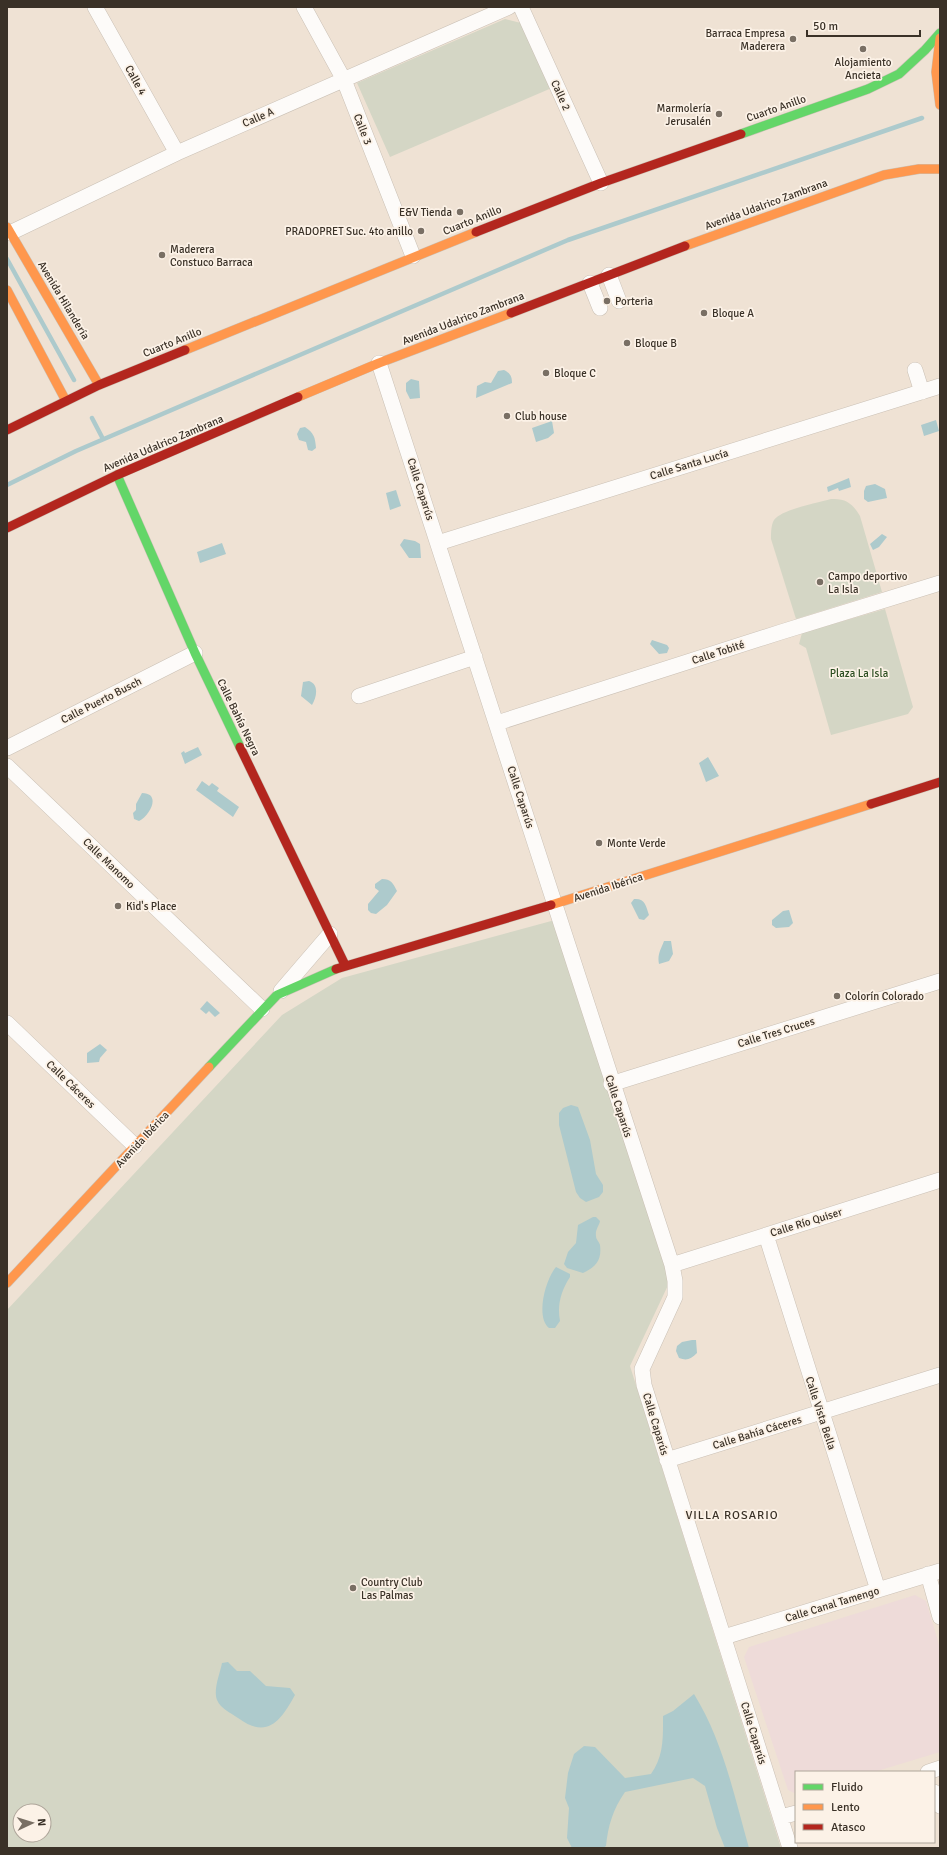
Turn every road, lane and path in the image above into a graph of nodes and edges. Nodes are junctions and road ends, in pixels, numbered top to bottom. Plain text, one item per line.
1 (95, 7) edge
2 (304, 7) edge
3 (509, 7) edge
4 (521, 7) edge
5 (940, 32) edge
6 (940, 38) edge
7 (344, 80) junction
8 (940, 105) edge
9 (176, 153) junction
10 (940, 168) edge
11 (601, 183) junction
12 (8, 230) edge
13 (412, 256) junction
14 (609, 275) junction
15 (590, 282) junction
16 (7, 290) edge
17 (619, 301) dead end
18 (600, 308) dead end
19 (379, 363) junction
20 (915, 370) dead end
21 (99, 384) junction
22 (940, 386) edge
23 (922, 392) junction
24 (66, 401) junction
25 (7, 430) edge
26 (117, 475) junction
27 (7, 528) edge
28 (438, 543) junction
29 (940, 584) edge
30 (195, 653) junction
31 (475, 657) junction
32 (359, 696) dead end
33 (497, 723) junction
34 (7, 748) edge
35 (7, 766) edge
36 (940, 782) edge
37 (556, 903) junction
38 (330, 934) junction
39 (345, 965) junction
40 (940, 981) edge
41 (277, 995) junction
42 (262, 1009) junction
43 (7, 1023) edge
44 (612, 1084) junction
45 (136, 1146) junction
46 (940, 1180) edge
47 (766, 1235) junction
48 (672, 1265) junction
49 (8, 1280) edge
50 (940, 1375) edge
51 (821, 1412) junction
52 (667, 1460) junction
53 (934, 1573) edge
54 (878, 1590) junction
55 (940, 1618) edge
56 (724, 1637) junction
57 (935, 1794) edge
58 (940, 1806) edge
59 (795, 1813) edge
60 (781, 1817) junction
61 (790, 1848) edge

1 - 9 street, Calle 4
2 - 7 street, Calle 3
3 - 7 street, Calle A
4 - 11 street, Calle 2
5 - 11 main road, Cuarto Anillo
6 - 8 main road
7 - 9 street, Calle A
7 - 13 street, Calle 3
9 - 12 street, Calle A
10 - 14 main road, Avenida Udalrico Zambrana
11 - 13 main road, Cuarto Anillo
12 - 21 main road, Avenida Hilandería
13 - 21 main road, Cuarto Anillo
14 - 15 main road, Avenida Udalrico Zambrana
14 - 17 street
15 - 18 street
15 - 19 main road, Avenida Udalrico Zambrana
16 - 24 main road
19 - 26 main road, Avenida Udalrico Zambrana
19 - 28 street, Calle Caparús
20 - 23 street
21 - 24 main road, Cuarto Anillo
22 - 23 street, Calle Santa Lucía
23 - 28 street, Calle Santa Lucía
24 - 25 main road, Cuarto Anillo
26 - 27 main road, Avenida Udalrico Zambrana
26 - 30 main road, Calle Bahía Negra
28 - 31 street, Calle Caparús
29 - 33 street, Calle Tobité
30 - 34 street, Calle Puerto Busch
30 - 38 main road, Calle Bahía Negra
31 - 32 street
31 - 33 street, Calle Caparús
33 - 37 street, Calle Caparús
35 - 42 street, Calle Manomo
36 - 37 main road, Avenida Ibérica
37 - 39 main road, Avenida Ibérica
37 - 44 street, Calle Caparús
38 - 39 main road, Calle Bahía Negra
38 - 41 street, Avenida Ibérica
39 - 41 main road, Avenida Ibérica
40 - 44 street, Calle Tres Cruces
41 - 42 main road, Avenida Ibérica
42 - 45 main road, Avenida Ibérica
43 - 45 street, Calle Cáceres
44 - 48 street, Calle Caparús
45 - 49 main road, Avenida Ibérica
46 - 47 street, Calle Río Quiser
47 - 48 street, Calle Río Quiser
47 - 51 street, Calle Vista Bella
48 - 52 street, Calle Caparús
50 - 51 street, Calle Bahía Cáceres
51 - 52 street, Calle Bahía Cáceres
51 - 54 street, Calle Vista Bella
52 - 56 street, Calle Caparús
53 - 54 street, Calle Canal Tamengo
53 - 55 street
54 - 56 street, Calle Canal Tamengo
56 - 60 street, Calle Caparús
57 - 58 street
59 - 60 street
60 - 61 street, Calle Caparús

